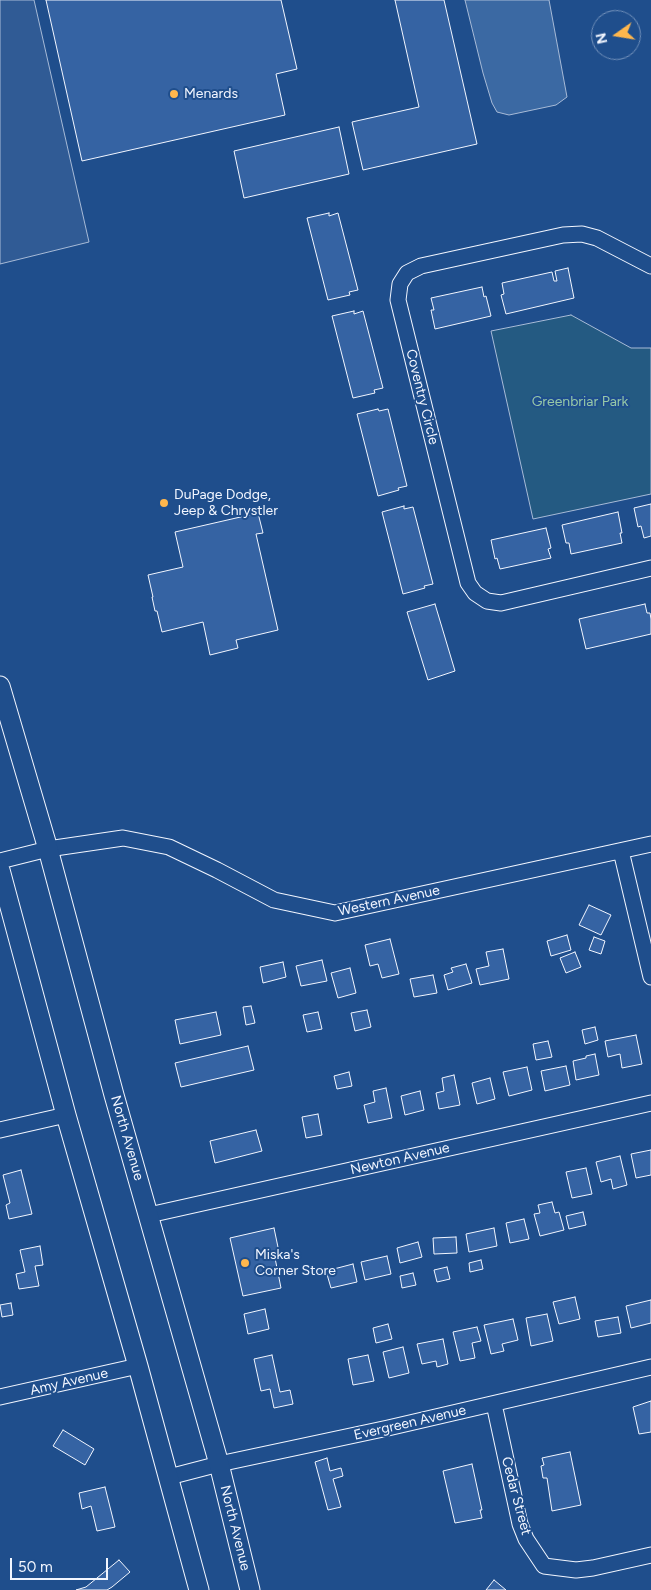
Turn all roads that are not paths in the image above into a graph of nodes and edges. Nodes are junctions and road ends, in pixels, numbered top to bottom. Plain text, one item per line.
1 (651, 266) edge
2 (651, 568) edge
3 (0, 686) edge
4 (651, 844) edge
5 (48, 849) junction
6 (621, 851) junction
7 (0, 861) edge
8 (0, 870) edge
9 (651, 977) edge
10 (651, 1103) edge
11 (66, 1115) junction
12 (0, 1130) edge
13 (149, 1215) junction
14 (138, 1366) junction
15 (651, 1367) edge
16 (0, 1397) edge
17 (494, 1404) junction
18 (219, 1464) junction
19 (169, 1477) junction
20 (651, 1555) edge
21 (199, 1590) edge
22 (250, 1590) edge

1 - 2 street, Coventry Circle
3 - 5 main road, North Avenue
4 - 6 street, Western Avenue
5 - 6 street, Western Avenue
5 - 7 street, Western Avenue
5 - 13 main road, North Avenue
6 - 9 street
8 - 11 main road
10 - 13 street, Newton Avenue
11 - 12 street
11 - 14 main road
13 - 18 main road, North Avenue
14 - 16 street, Amy Avenue
14 - 19 main road
15 - 17 street, Evergreen Avenue
17 - 18 street, Evergreen Avenue
17 - 20 street, Cedar Street
18 - 19 street, Evergreen Avenue
18 - 22 main road, North Avenue
19 - 21 main road

